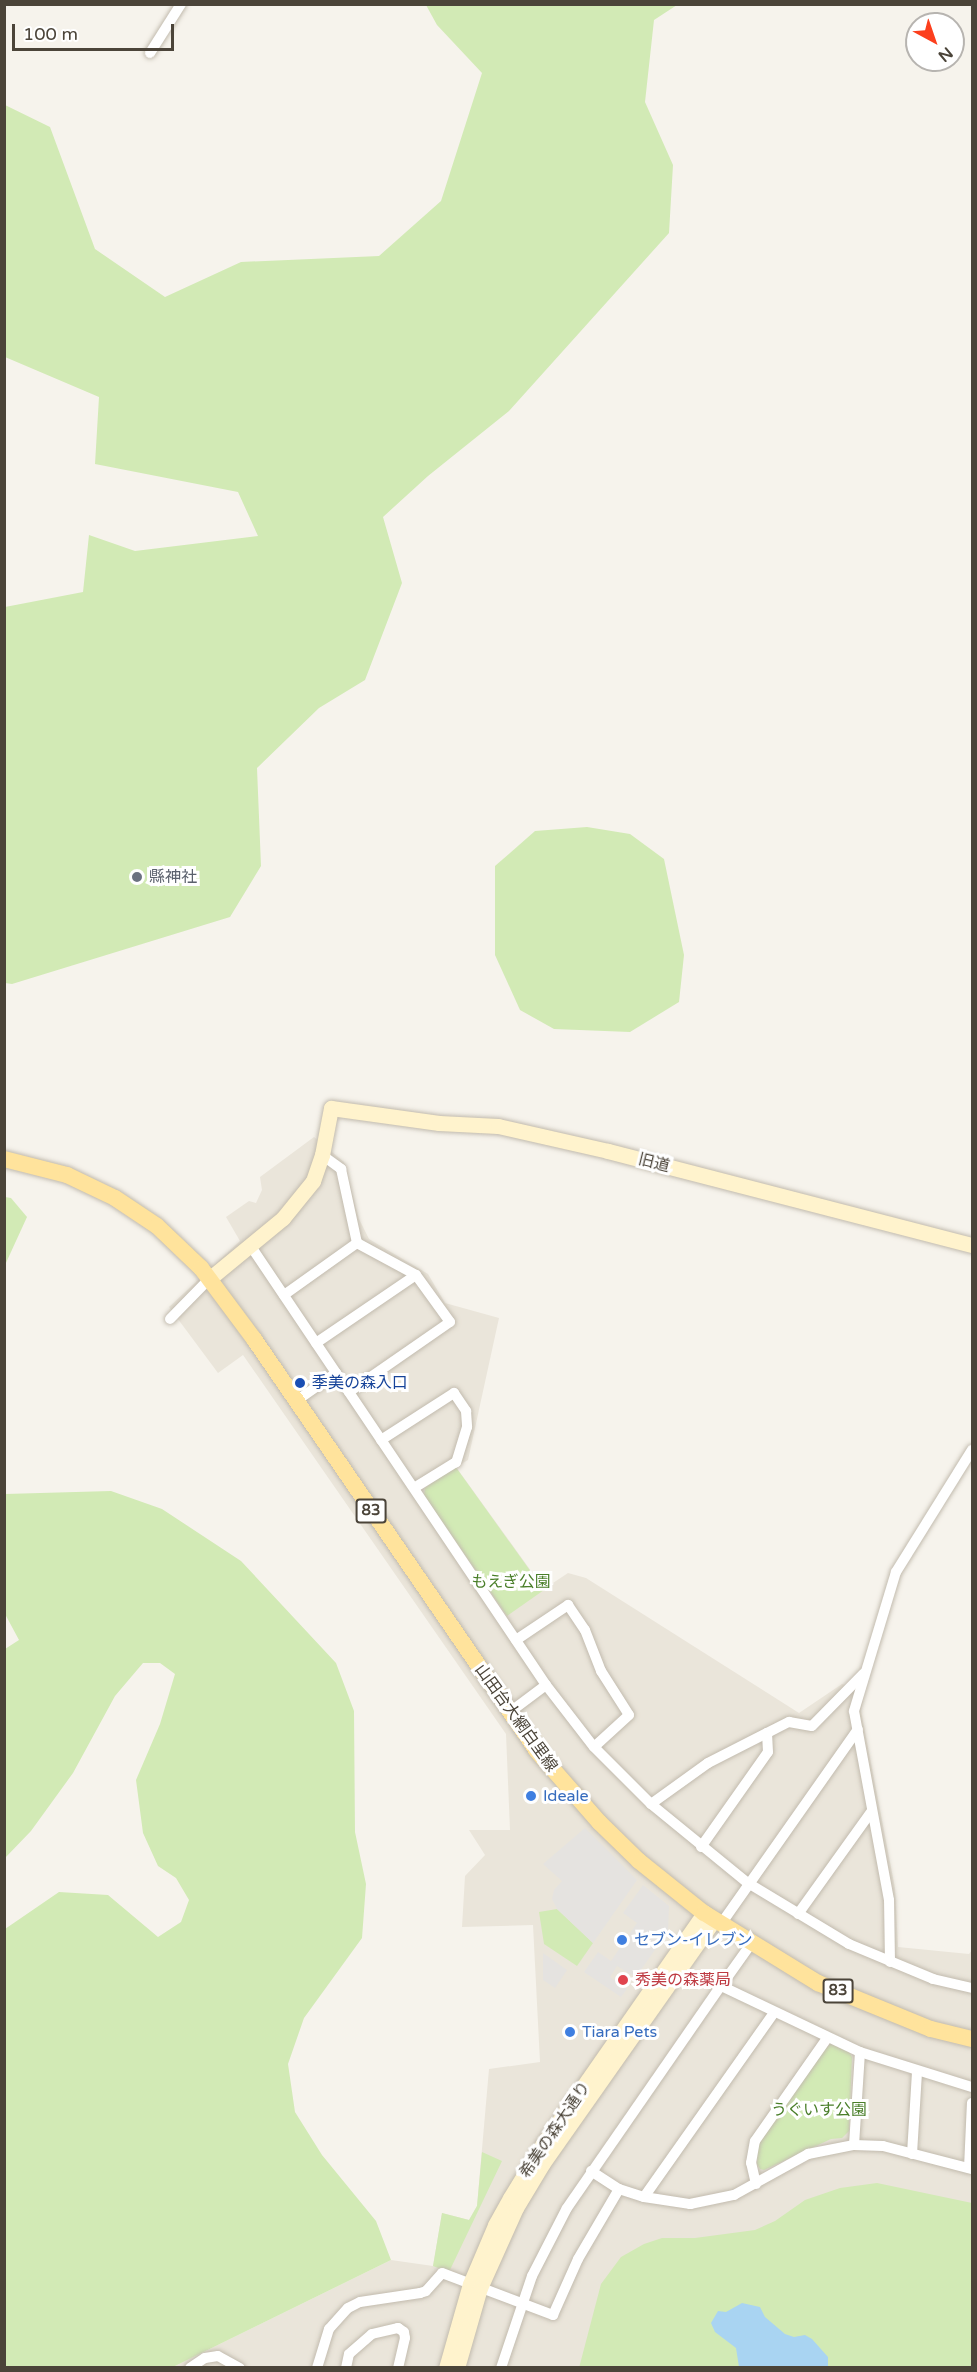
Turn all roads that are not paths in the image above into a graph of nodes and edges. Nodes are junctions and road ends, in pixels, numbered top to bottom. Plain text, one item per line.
1 (181, 4) edge
2 (150, 53) dead end
3 (322, 1155) junction
4 (4, 1159) edge
5 (357, 1244) junction
6 (250, 1245) junction
7 (972, 1245) edge
8 (416, 1275) junction
9 (210, 1279) junction
10 (284, 1295) junction
11 (170, 1319) dead end
12 (316, 1343) junction
13 (336, 1373) junction
14 (349, 1392) junction
15 (296, 1401) junction
16 (381, 1440) junction
17 (972, 1450) edge
18 (414, 1488) junction
19 (516, 1640) junction
20 (867, 1670) junction
21 (546, 1685) junction
22 (847, 1692) junction
23 (858, 1700) junction
24 (510, 1712) junction
25 (858, 1729) junction
26 (767, 1733) junction
27 (594, 1747) junction
28 (651, 1804) junction
29 (871, 1812) junction
30 (701, 1847) junction
31 (748, 1883) junction
32 (798, 1914) junction
33 (713, 1919) junction
34 (751, 1944) junction
35 (890, 1962) junction
36 (721, 1986) junction
37 (972, 1988) edge
38 (774, 2013) junction
39 (826, 2038) junction
40 (972, 2039) edge
41 (860, 2052) junction
42 (917, 2072) junction
43 (972, 2087) edge
44 (972, 2103) edge
45 (854, 2145) junction
46 (912, 2154) junction
47 (971, 2169) edge
48 (591, 2171) junction
49 (756, 2184) junction
50 (619, 2189) junction
51 (644, 2198) junction
52 (475, 2286) junction
53 (521, 2304) junction
54 (190, 2367) edge
55 (240, 2367) edge
56 (316, 2367) edge
57 (346, 2367) edge
58 (398, 2367) edge
59 (446, 2367) edge
60 (457, 2367) edge
61 (501, 2367) edge

1 - 2 street
3 - 5 street
3 - 6 street
3 - 7 street, 旧道
4 - 9 main road, 山田台大網白里線 / 83
5 - 8 street
5 - 10 street
6 - 9 street
6 - 10 street
8 - 12 street
8 - 14 street
9 - 11 street
9 - 15 main road, 山田台大網白里線 / 83
10 - 12 street
12 - 13 street
13 - 14 street
13 - 15 street
14 - 16 street
15 - 24 main road, 山田台大網白里線 / 83
16 - 18 street
16 - 18 street
17 - 20 street
18 - 19 street
19 - 21 street
19 - 27 street
20 - 22 street
20 - 23 street
21 - 24 street
21 - 27 street
22 - 23 street
22 - 26 street
23 - 25 street
24 - 33 main road, 山田台大網白里線 / 83
25 - 29 street
25 - 31 street
26 - 28 street
26 - 30 street
27 - 28 street
28 - 30 street
29 - 32 street
29 - 35 street
30 - 31 street
31 - 32 street
31 - 33 street
32 - 35 street
33 - 34 main road, 山田台大網白里線 / 83
33 - 52 street, 希美の森大通り
34 - 36 street
34 - 40 main road, 山田台大網白里線 / 83
35 - 37 street
36 - 38 street
36 - 48 street
38 - 39 street
38 - 51 street
39 - 41 street
39 - 49 street
41 - 42 street
41 - 45 street
42 - 43 street
42 - 46 street
44 - 47 street
45 - 46 street
45 - 49 street
46 - 47 street
48 - 50 street
48 - 53 street
49 - 51 street
50 - 51 street
50 - 53 street
52 - 53 street
52 - 56 street
52 - 59 street, 希美の森大通り
52 - 60 street, 希美の森大通り
53 - 61 street
54 - 55 street
57 - 58 street

